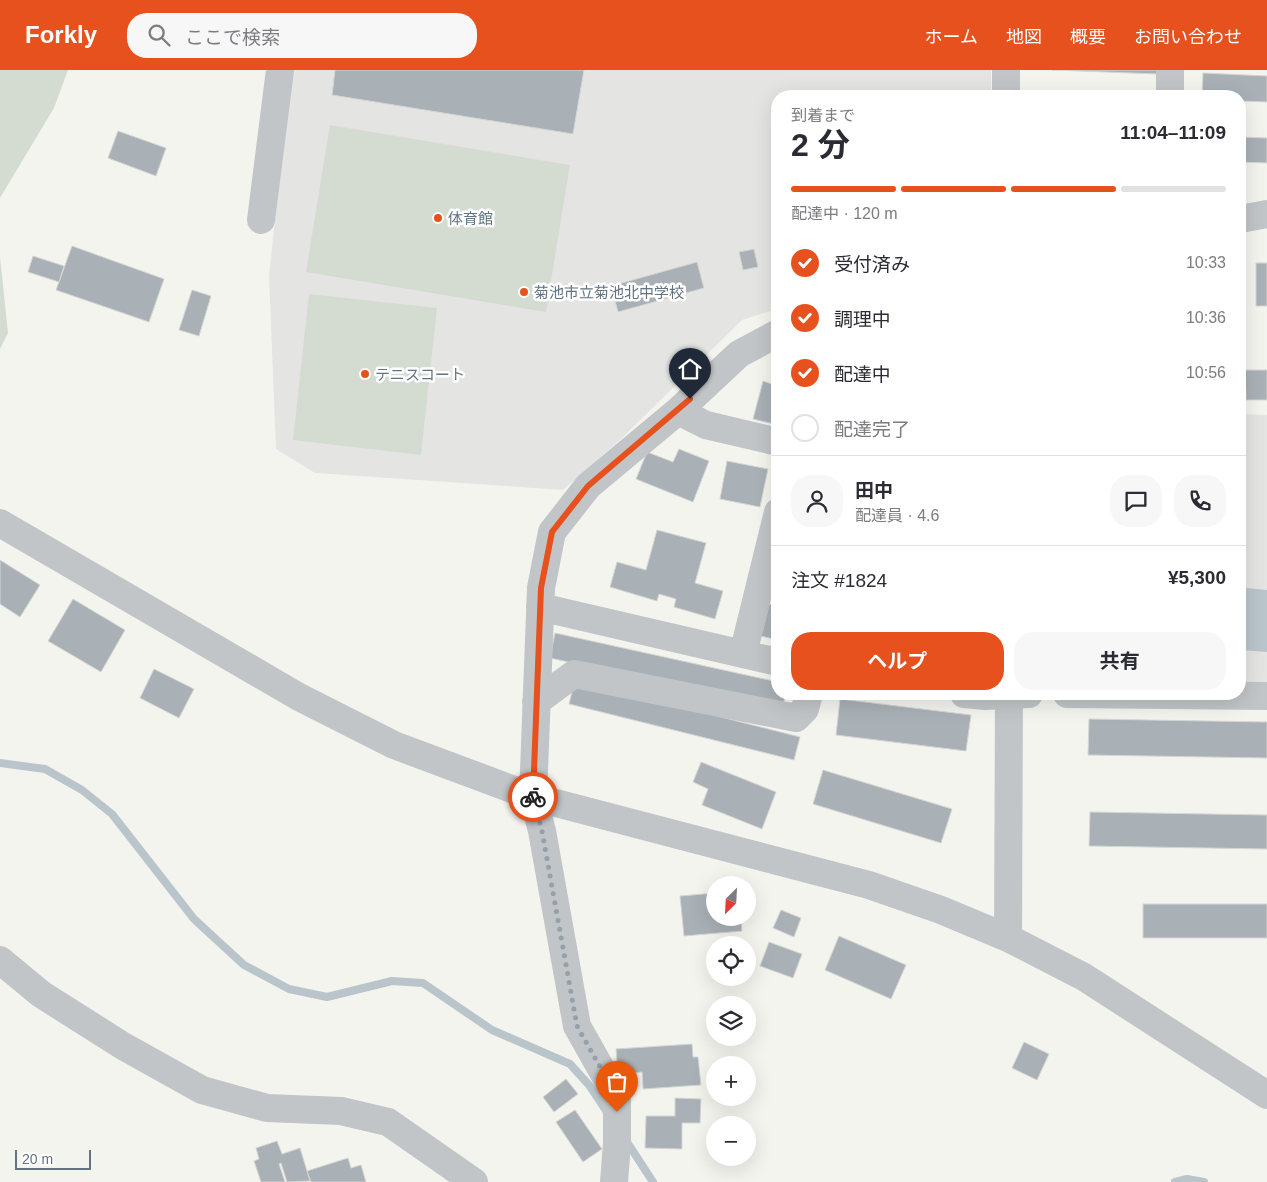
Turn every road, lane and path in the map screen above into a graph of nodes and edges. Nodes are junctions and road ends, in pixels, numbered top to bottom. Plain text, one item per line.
1 (280, 70) edge
2 (1006, 70) edge
3 (1170, 70) edge
4 (1006, 90) edge
5 (1170, 90) edge
6 (1267, 214) edge
7 (1246, 218) edge
8 (261, 220) dead end
9 (771, 337) edge
10 (678, 410) junction
11 (771, 440) edge
12 (0, 523) edge
13 (771, 540) edge
14 (540, 607) junction
15 (743, 654) junction
16 (771, 660) edge
17 (1246, 696) edge
18 (1267, 696) edge
19 (807, 700) edge
20 (1015, 700) edge
21 (536, 702) junction
22 (533, 797) junction
23 (1008, 938) junction
24 (0, 960) edge
25 (1267, 1094) edge
26 (474, 1182) edge
27 (614, 1182) edge

1 - 8 street
2 - 4 street
3 - 5 street
6 - 7 street
9 - 10 street
10 - 11 street
10 - 14 street
12 - 22 street
13 - 15 street
14 - 15 street
14 - 21 street
15 - 16 street
17 - 18 street
19 - 21 street
20 - 23 street
21 - 22 street
22 - 23 street
22 - 27 street
23 - 25 street
24 - 26 street

